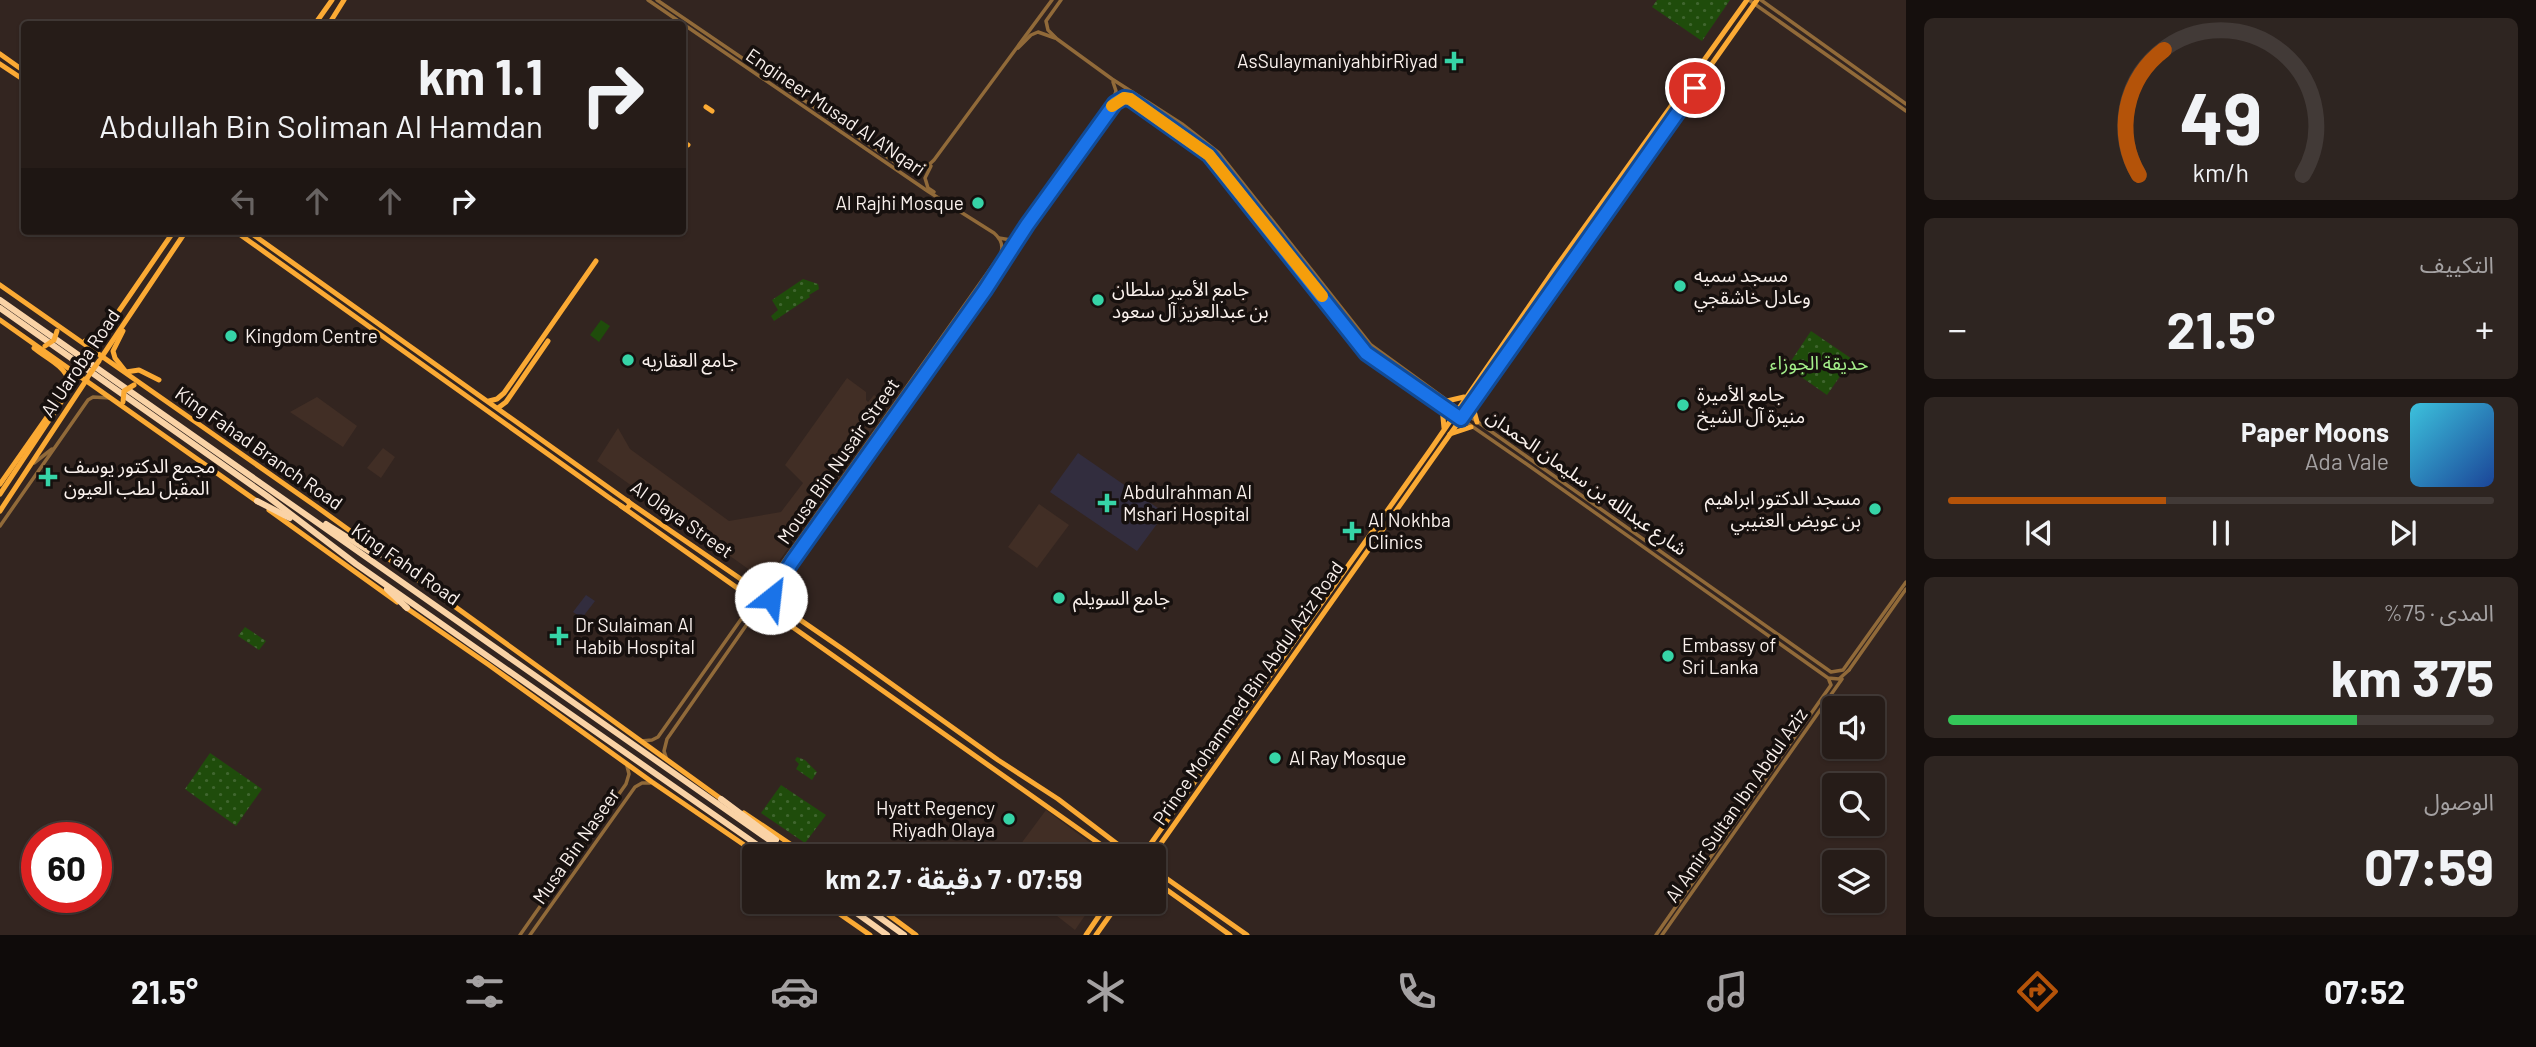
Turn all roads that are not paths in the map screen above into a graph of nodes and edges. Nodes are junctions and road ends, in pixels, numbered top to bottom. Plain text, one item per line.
1 (332, 0) edge
2 (344, 0) edge
3 (648, 0) edge
4 (657, 0) edge
5 (1052, 0) edge
6 (1061, 0) edge
7 (1753, 1) edge
8 (317, 21) edge
9 (330, 21) edge
10 (680, 21) edge
11 (686, 25) edge
12 (1796, 26) junction
13 (1792, 31) junction
14 (1805, 32) junction
15 (1802, 38) junction
16 (1056, 39) junction
17 (1017, 49) junction
18 (0, 54) edge
19 (738, 55) junction
20 (740, 61) junction
21 (749, 61) junction
22 (0, 64) edge
23 (21, 69) edge
24 (21, 78) edge
25 (1112, 79) junction
26 (1906, 104) edge
27 (1112, 106) junction
28 (706, 107) dead end
29 (712, 111) dead end
30 (1906, 111) edge
31 (934, 160) junction
32 (941, 198) junction
33 (1027, 225) junction
34 (171, 235) edge
35 (185, 235) edge
36 (241, 235) edge
37 (254, 235) edge
38 (999, 238) junction
39 (596, 261) dead end
40 (584, 277) junction
41 (590, 282) dead end
42 (0, 285) edge
43 (0, 300) edge
44 (0, 308) edge
45 (31, 308) junction
46 (119, 311) junction
47 (364, 313) junction
48 (128, 318) junction
49 (359, 319) junction
50 (0, 320) edge
51 (13, 330) junction
52 (75, 337) junction
53 (548, 341) dead end
54 (94, 353) junction
55 (101, 358) junction
56 (126, 372) junction
57 (78, 377) junction
58 (86, 380) junction
59 (159, 380) dead end
60 (148, 388) junction
61 (65, 393) junction
62 (506, 395) junction
63 (1467, 395) junction
64 (110, 398) junction
65 (1475, 400) junction
66 (489, 401) junction
67 (1447, 401) junction
68 (1442, 407) junction
69 (498, 408) junction
70 (1458, 408) junction
71 (485, 410) junction
72 (131, 412) junction
73 (1465, 413) junction
74 (1454, 414) junction
75 (1462, 421) junction
76 (1477, 422) junction
77 (1471, 426) junction
78 (1444, 428) junction
79 (1450, 434) junction
80 (55, 446) junction
81 (19, 464) junction
82 (32, 465) junction
83 (2, 482) edge
84 (0, 495) edge
85 (257, 501) junction
86 (629, 502) junction
87 (621, 506) junction
88 (0, 511) edge
89 (321, 523) junction
90 (304, 525) junction
91 (0, 526) edge
92 (1359, 550) junction
93 (382, 555) junction
94 (1355, 569) junction
95 (373, 575) junction
96 (769, 582) junction
97 (1906, 582) edge
98 (750, 586) junction
99 (765, 587) junction
100 (1906, 589) edge
101 (773, 591) junction
102 (745, 594) junction
103 (760, 594) junction
104 (767, 599) junction
105 (754, 601) junction
106 (778, 605) junction
107 (761, 606) junction
108 (407, 608) junction
109 (770, 612) junction
110 (745, 614) junction
111 (752, 617) junction
112 (1849, 670) junction
113 (1840, 671) junction
114 (1830, 672) junction
115 (1828, 678) junction
116 (1836, 680) junction
117 (1262, 687) junction
118 (1834, 687) junction
119 (1258, 707) junction
120 (660, 734) junction
121 (667, 739) junction
122 (639, 741) junction
123 (979, 747) junction
124 (973, 753) junction
125 (998, 760) junction
126 (668, 762) junction
127 (627, 764) junction
128 (991, 767) junction
129 (652, 782) junction
130 (626, 784) junction
131 (635, 787) junction
132 (721, 799) junction
133 (744, 844) edge
134 (756, 844) edge
135 (776, 844) edge
136 (779, 844) edge
137 (790, 844) edge
138 (1099, 844) edge
139 (1117, 844) edge
140 (1150, 844) edge
141 (1161, 844) edge
142 (1166, 878) edge
143 (1166, 889) edge
144 (840, 914) edge
145 (858, 914) edge
146 (875, 914) edge
147 (888, 914) edge
148 (1100, 914) edge
149 (1111, 914) edge
150 (524, 934) edge
151 (870, 935) edge
152 (887, 935) edge
153 (904, 935) edge
154 (916, 935) edge
155 (1086, 935) edge
156 (1096, 935) edge
157 (1230, 935) edge
158 (1247, 935) edge
159 (1659, 935) edge

1 - 8 main road
2 - 9 main road
3 - 10 street, Engineer Musad Al A'Nqari
4 - 19 street
5 - 17 street
6 - 16 street
7 - 12 street
7 - 13 street
7 - 63 main road, Prince Mohammed Bin Abdul Aziz Road
7 - 65 main road, Prince Mohammed Bin Abdul Aziz Road
11 - 20 street, Engineer Musad Al A'Nqari
12 - 13 street
12 - 14 street
13 - 15 street
14 - 15 street
14 - 26 street
15 - 30 street
16 - 17 street
16 - 25 street, شارع عبدالله بن سليمان الحمدان
17 - 31 street
18 - 23 main road
19 - 20 street
19 - 21 street
20 - 21 street
20 - 32 street, Engineer Musad Al A'Nqari
21 - 31 street
22 - 24 main road
25 - 27 street
25 - 67 street, شارع عبدالله بن سليمان الحمدان
27 - 33 street, Mousa Bin Nusair Street
27 - 68 street, شارع عبدالله بن سليمان الحمدان
28 - 29 main road
31 - 32 street
32 - 38 street, Engineer Musad Al A'Nqari
33 - 38 street
33 - 101 street, Mousa Bin Nusair Street
34 - 46 main road, Al Uaroba Road
35 - 48 main road, Al Uaroba Road
36 - 49 main road, Al Olaya Street
37 - 47 main road, Al Olaya Street
38 - 96 street, Mousa Bin Nusair Street
39 - 40 main road
40 - 41 main road
40 - 62 main road
42 - 45 main road, King Fahad Branch Road
43 - 89 highway, King Fahd Road
44 - 90 highway, King Fahd Road
45 - 51 main road, bridge
45 - 52 main road, King Fahad Branch Road
46 - 52 main road
46 - 54 main road, Al Uaroba Road
47 - 49 main road
47 - 66 main road, Al Olaya Street
48 - 55 main road, Al Uaroba Road
48 - 56 main road
49 - 71 main road, Al Olaya Street
50 - 51 main road
51 - 57 main road
51 - 61 main road
52 - 54 main road, King Fahad Branch Road
53 - 62 main road
54 - 55 main road, King Fahad Branch Road
54 - 57 main road, Al Uaroba Road, bridge
55 - 56 main road, King Fahad Branch Road
55 - 58 main road, Al Uaroba Road, bridge
56 - 59 main road
56 - 60 main road, King Fahad Branch Road
57 - 58 main road
57 - 61 main road, Al Uaroba Road
58 - 64 main road
58 - 82 main road, Al Uaroba Road
60 - 72 main road, bridge
60 - 93 main road, King Fahad Branch Road
61 - 81 main road, Al Uaroba Road
61 - 83 main road
62 - 66 main road
62 - 69 main road
63 - 67 main road
63 - 70 main road, Prince Mohammed Bin Abdul Aziz Road
64 - 72 main road
64 - 80 street
65 - 73 main road, Prince Mohammed Bin Abdul Aziz Road
65 - 76 main road
66 - 69 main road, Al Olaya Street
67 - 70 street, شارع عبدالله بن سليمان الحمدان
68 - 74 street, شارع عبدالله بن سليمان الحمدان
68 - 78 main road
69 - 71 main road
69 - 86 main road, Al Olaya Street
70 - 73 street, شارع عبدالله بن سليمان الحمدان
70 - 74 main road, Prince Mohammed Bin Abdul Aziz Road
71 - 87 main road, Al Olaya Street
72 - 85 main road
73 - 75 main road, Prince Mohammed Bin Abdul Aziz Road
73 - 76 street, شارع عبدالله بن سليمان الحمدان
74 - 75 street, شارع عبدالله بن سليمان الحمدان
74 - 78 main road, Prince Mohammed Bin Abdul Aziz Road
75 - 77 street, شارع عبدالله بن سليمان الحمدان
75 - 79 main road, Prince Mohammed Bin Abdul Aziz Road
76 - 114 street, شارع عبدالله بن سليمان الحمدان
77 - 79 main road
77 - 115 street, شارع عبدالله بن سليمان الحمدان
78 - 92 main road, Prince Mohammed Bin Abdul Aziz Road
79 - 94 main road, Prince Mohammed Bin Abdul Aziz Road
80 - 82 street
80 - 91 street
81 - 83 main road
81 - 84 main road, Al Uaroba Road
82 - 88 main road, Al Uaroba Road
85 - 90 highway
85 - 108 main road
86 - 87 main road, Al Olaya Street
86 - 98 main road, Al Olaya Street
87 - 102 main road, Al Olaya Street
89 - 93 highway
89 - 135 highway, King Fahd Road
90 - 95 highway, King Fahd Road
92 - 94 main road
92 - 117 main road, Prince Mohammed Bin Abdul Aziz Road
93 - 122 main road, King Fahad Branch Road
94 - 119 main road, Prince Mohammed Bin Abdul Aziz Road
95 - 108 highway
95 - 134 highway, King Fahd Road
96 - 98 main road
96 - 99 street, Mousa Bin Nusair Street
97 - 113 street
98 - 102 main road
98 - 103 main road, Al Olaya Street
99 - 101 street
99 - 103 street, Mousa Bin Nusair Street
100 - 112 street, Al Amir Sultan Ibn Abdul Aziz
101 - 104 street, Mousa Bin Nusair Street
101 - 106 main road
102 - 105 main road, Al Olaya Street
102 - 110 main road
103 - 104 main road, Al Olaya Street
103 - 105 street, Mousa Bin Nusair Street
104 - 106 main road, Al Olaya Street
104 - 107 street, Mousa Bin Nusair Street
105 - 107 main road, Al Olaya Street
105 - 110 street, Mousa Bin Nusair Street
106 - 123 main road, Al Olaya Street
107 - 109 main road, Al Olaya Street
107 - 111 street, Mousa Bin Nusair Street
108 - 127 main road
109 - 111 main road
109 - 124 main road, Al Olaya Street
110 - 120 street, Mousa Bin Nusair Street
111 - 121 street, Mousa Bin Nusair Street
112 - 116 street
112 - 118 street, Al Amir Sultan Ibn Abdul Aziz
113 - 114 street
113 - 116 street
114 - 115 street
114 - 116 street, شارع عبدالله بن سليمان الحمدان
115 - 116 street
115 - 118 street
116 - 118 street
117 - 119 main road
117 - 140 main road, Prince Mohammed Bin Abdul Aziz Road
118 - 159 street, Al Amir Sultan Ibn Abdul Aziz
119 - 141 main road, Prince Mohammed Bin Abdul Aziz Road
120 - 121 street
120 - 122 street
121 - 126 street
122 - 126 main road, King Fahad Branch Road
123 - 124 main road
123 - 125 main road, Al Olaya Street
124 - 128 main road, Al Olaya Street
125 - 128 main road
125 - 139 main road, Al Olaya Street
126 - 132 main road, King Fahad Branch Road
127 - 129 main road
127 - 130 street
128 - 138 main road, Al Olaya Street
129 - 131 street, Musa Bin Naseer
129 - 133 main road
130 - 131 street
130 - 150 street
131 - 150 street, Musa Bin Naseer
132 - 136 highway
132 - 137 main road, King Fahad Branch Road
142 - 158 main road
143 - 157 main road
144 - 151 main road
145 - 152 highway
146 - 153 highway
147 - 154 main road
148 - 155 main road
149 - 156 main road

